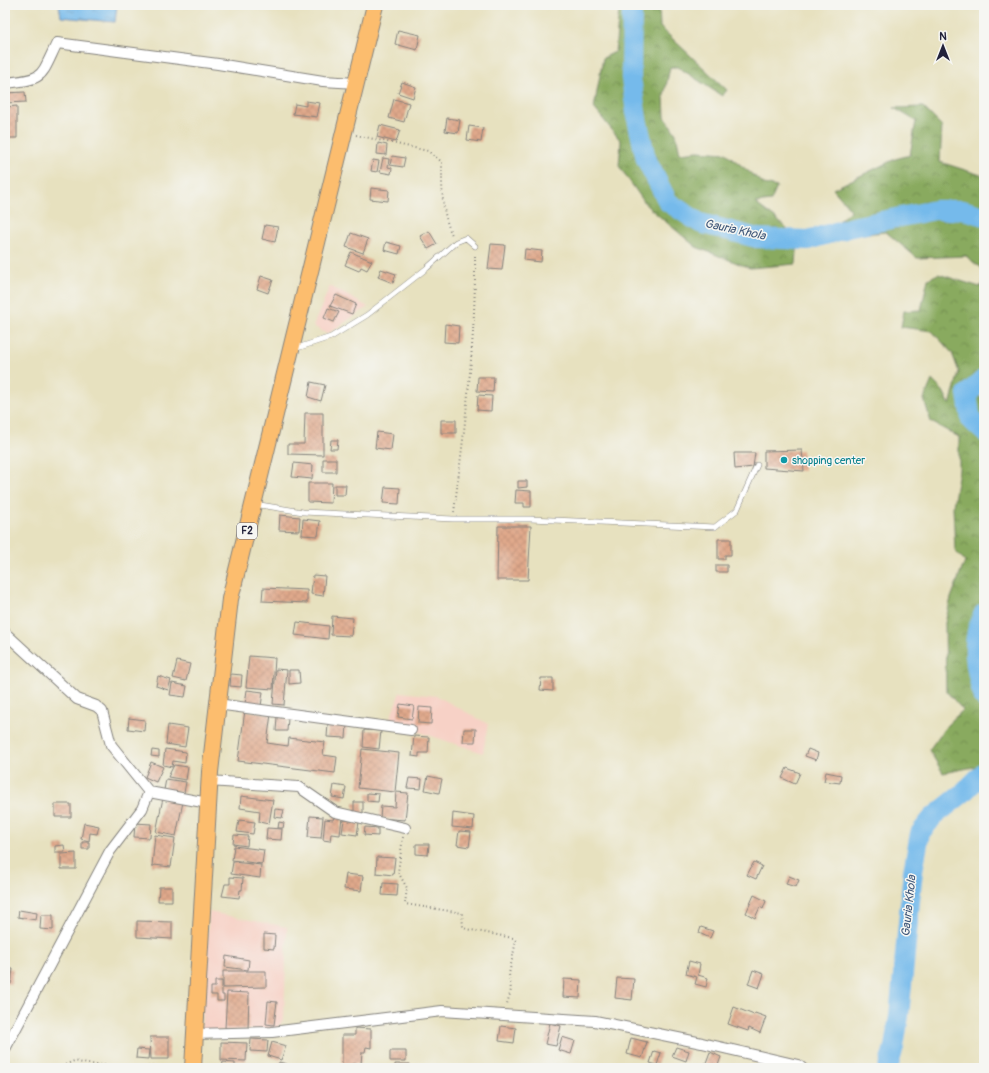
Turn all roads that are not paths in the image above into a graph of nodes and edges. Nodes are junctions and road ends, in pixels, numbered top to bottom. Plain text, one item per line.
1 (375, 5) edge
2 (5, 83) edge
3 (356, 83) junction
4 (475, 246) road end
5 (291, 350) junction
6 (757, 465) dead end
7 (253, 504) junction
8 (5, 633) edge
9 (218, 704) junction
10 (411, 730) dead end
11 (209, 781) junction
12 (149, 792) junction
13 (208, 803) junction
14 (405, 828) road end
15 (193, 1034) junction
16 (5, 1049) edge
17 (193, 1067) edge
18 (802, 1068) edge

1 - 3 main road, F2
2 - 3 street
3 - 5 main road, F2
4 - 5 lane
5 - 7 main road, F2
6 - 7 lane
7 - 9 main road, F2
8 - 12 street
9 - 10 street
9 - 11 main road, F2
11 - 13 main road, F2
11 - 14 street
12 - 13 street
12 - 16 street
13 - 15 main road, F2
15 - 17 main road, F2
15 - 18 street

